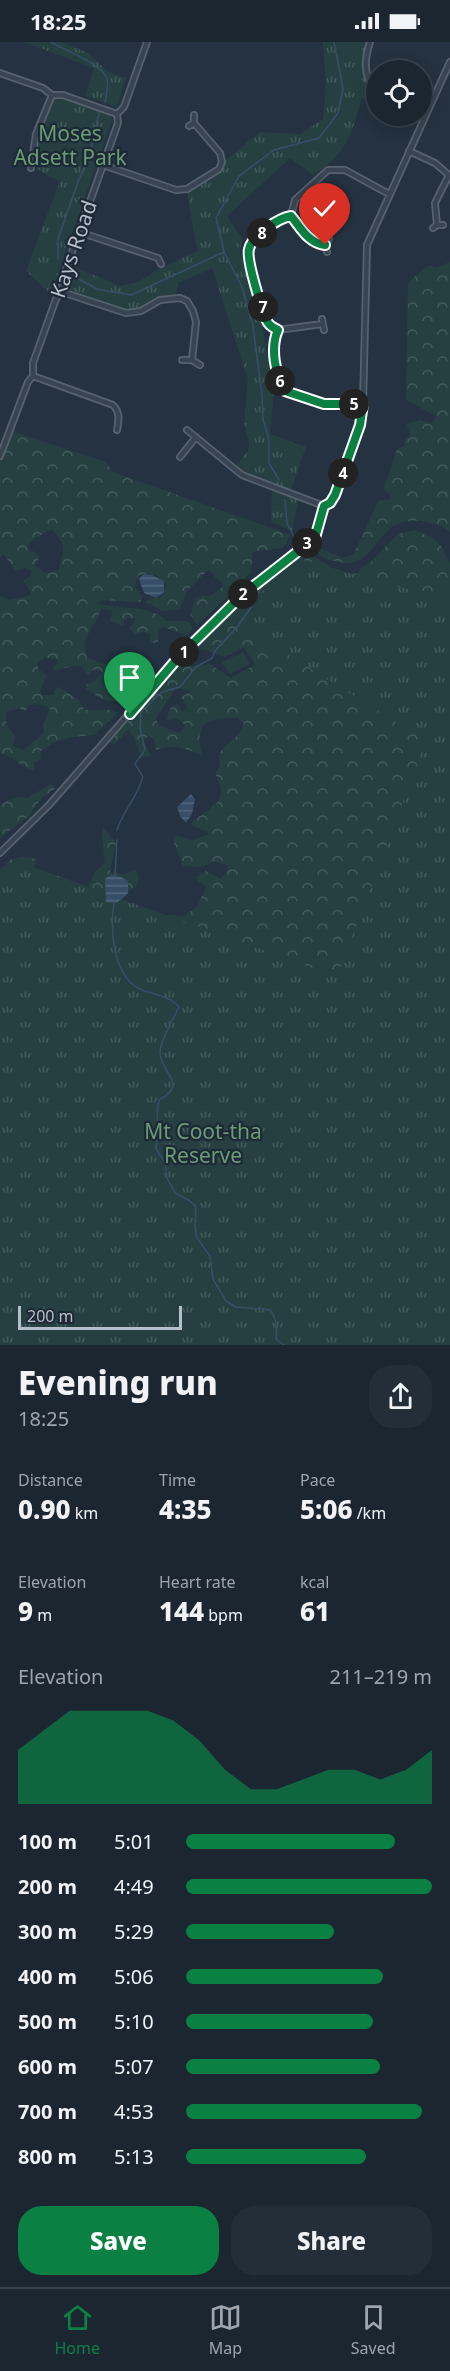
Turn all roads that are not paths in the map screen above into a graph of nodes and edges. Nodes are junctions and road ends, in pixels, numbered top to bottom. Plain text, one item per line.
1 (147, 42) edge
2 (370, 42) edge
3 (366, 60) edge
4 (450, 62) edge
5 (0, 73) edge
6 (52, 94) junction
7 (432, 97) edge
8 (117, 114) junction
9 (194, 115) dead end
10 (419, 126) edge
11 (409, 151) junction
12 (103, 165) junction
13 (30, 168) dead end
14 (450, 176) edge
15 (389, 194) junction
16 (291, 216) junction
17 (437, 226) dead end
18 (79, 232) junction
19 (329, 239) dead end
20 (325, 245) junction
21 (327, 252) dead end
22 (161, 264) dead end
23 (62, 292) junction
24 (278, 330) junction
25 (324, 330) dead end
26 (182, 360) dead end
27 (192, 360) junction
28 (200, 365) dead end
29 (33, 376) junction
30 (363, 404) junction
31 (117, 430) dead end
32 (187, 430) dead end
33 (196, 438) junction
34 (0, 456) edge
35 (180, 457) dead end
36 (324, 506) junction
37 (0, 852) edge

1 - 8 street, Kays Road
2 - 3 street
4 - 7 street
5 - 6 street
6 - 8 street
6 - 13 street
8 - 12 street, Kays Road
9 - 12 street
10 - 11 street
11 - 14 street
11 - 15 street
12 - 18 street, Kays Road
14 - 17 street
15 - 16 street
15 - 30 street
16 - 20 street
16 - 24 street
18 - 22 street
18 - 23 street, Kays Road
19 - 20 street
20 - 21 street
23 - 27 street
23 - 29 street, Kays Road
24 - 25 street
24 - 30 street
26 - 27 street
27 - 28 street
29 - 31 street
29 - 34 street, Kays Road
30 - 36 street
32 - 33 street
33 - 35 street
33 - 36 street
36 - 37 street

